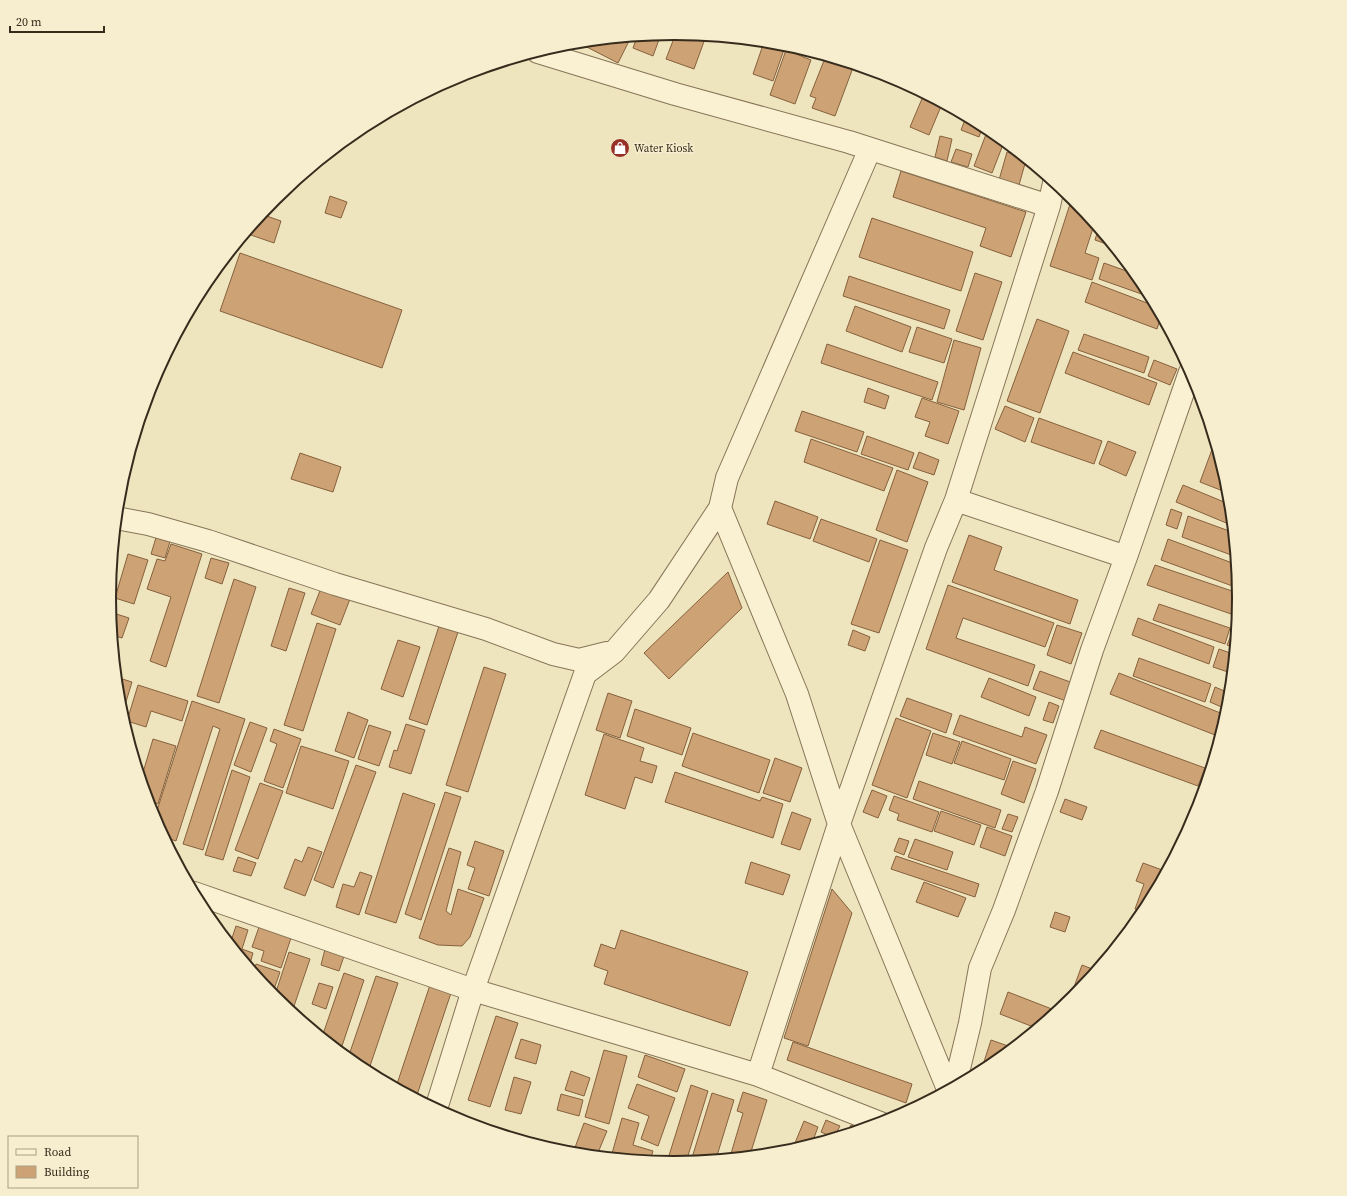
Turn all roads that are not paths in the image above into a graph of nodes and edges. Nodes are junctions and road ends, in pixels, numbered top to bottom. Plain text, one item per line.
1 (559, 53) edge
2 (870, 149) junction
3 (1053, 189) edge
4 (1048, 206) junction
5 (1187, 380) edge
6 (956, 500) junction
7 (720, 508) junction
8 (121, 519) edge
9 (1126, 557) junction
10 (614, 652) junction
11 (839, 824) junction
12 (202, 896) edge
13 (473, 990) junction
14 (758, 1075) junction
15 (957, 1078) edge
16 (946, 1084) edge
17 (438, 1103) edge
18 (871, 1120) edge

1 - 2 street
2 - 4 street
2 - 7 street
3 - 4 street
4 - 6 street
5 - 9 street
6 - 9 street
6 - 11 street
7 - 10 street
7 - 11 street
8 - 10 street
9 - 15 street
10 - 13 street
11 - 14 street
11 - 16 street
12 - 13 street
13 - 14 street
13 - 17 street
14 - 18 street

